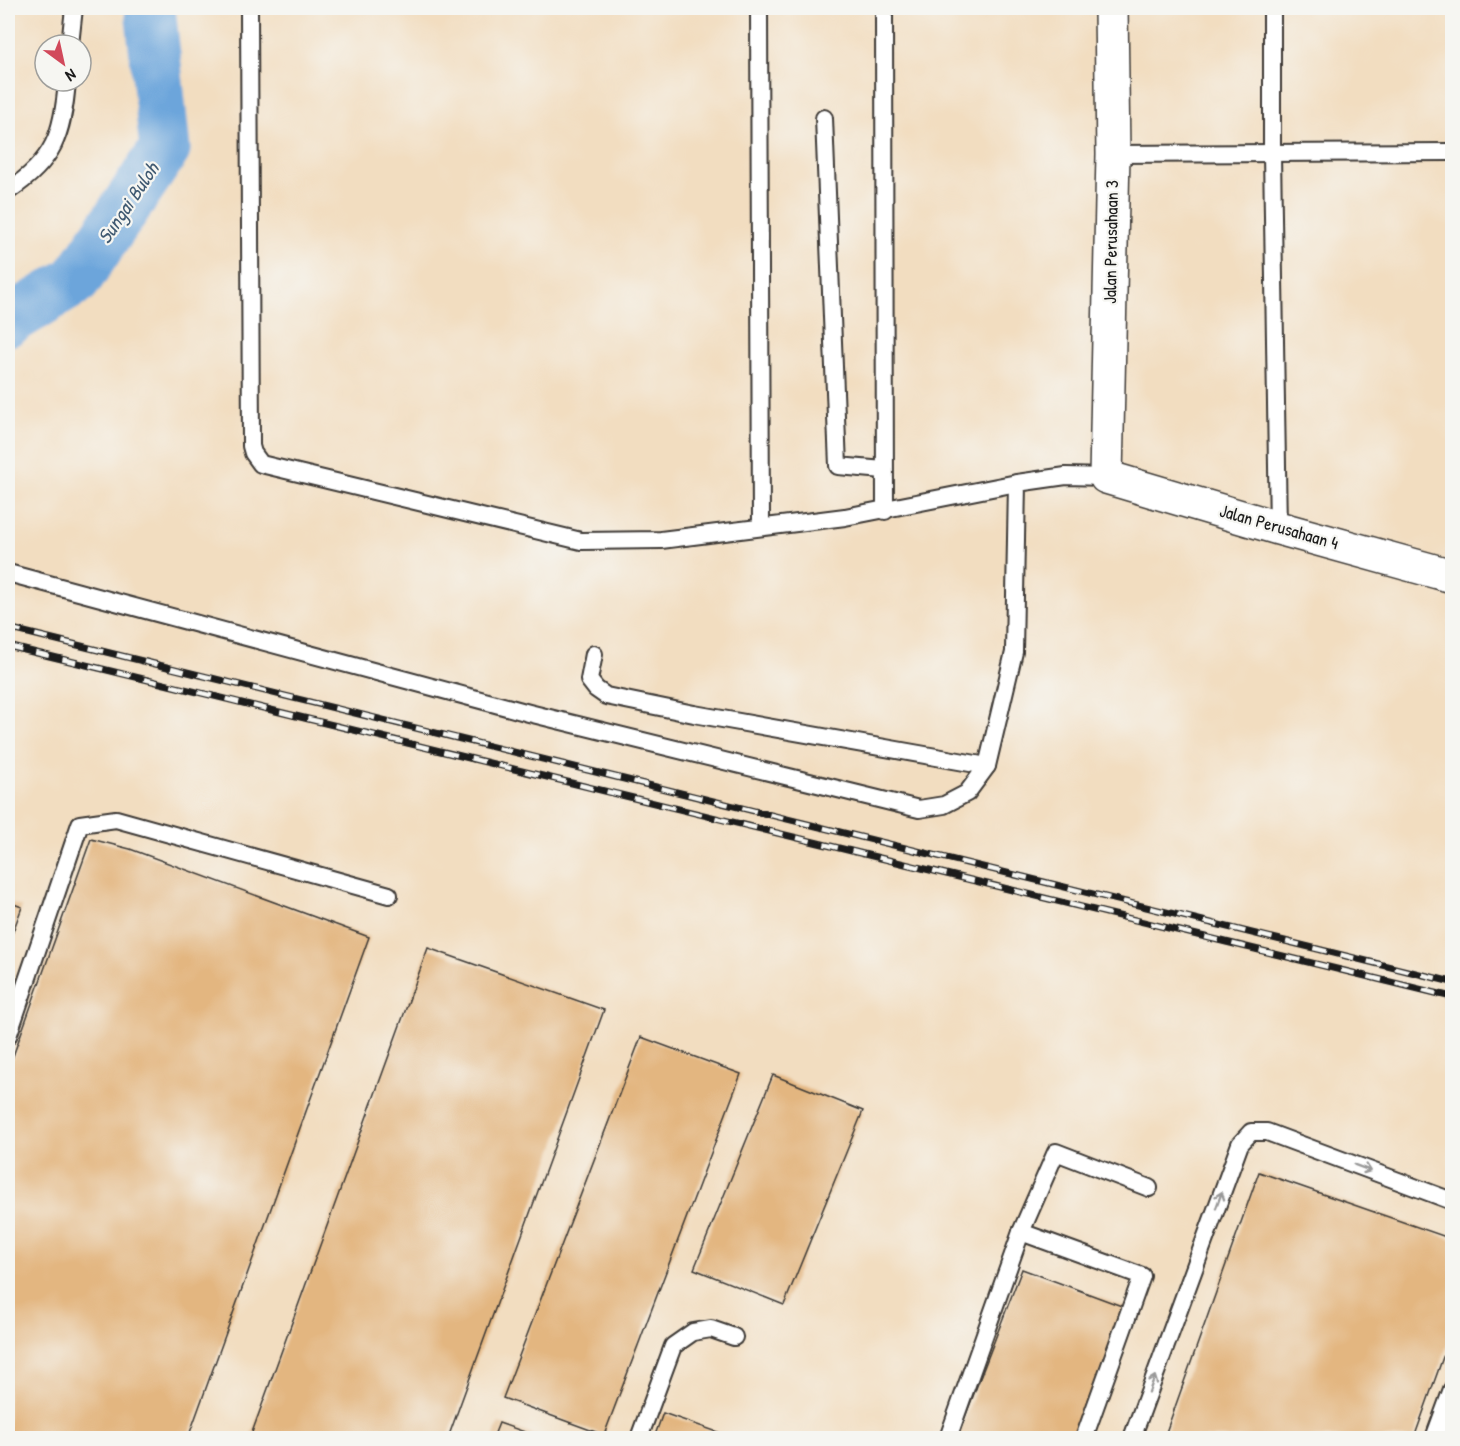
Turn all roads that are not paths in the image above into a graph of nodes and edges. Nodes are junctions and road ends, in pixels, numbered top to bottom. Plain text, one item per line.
1 (74, 8) edge
2 (249, 8) edge
3 (759, 8) edge
4 (884, 8) edge
5 (1111, 8) edge
6 (1272, 8) edge
7 (71, 33) edge
8 (66, 93) edge
9 (824, 118) dead end
10 (1452, 152) edge
11 (1113, 154) junction
12 (1272, 154) junction
13 (8, 191) edge
14 (884, 470) junction
15 (1106, 477) junction
16 (1017, 483) junction
17 (885, 511) junction
18 (761, 526) junction
19 (1278, 528) junction
20 (8, 573) edge
21 (1452, 576) edge
22 (594, 654) dead end
23 (987, 766) junction
24 (389, 895) dead end
25 (8, 1036) edge
26 (1149, 1188) dead end
27 (1452, 1201) edge
28 (1021, 1232) junction
29 (734, 1337) dead end
30 (1452, 1389) edge
31 (639, 1438) edge
32 (948, 1438) edge
33 (1084, 1438) edge
34 (1132, 1438) edge
35 (1434, 1438) edge

1 - 7 lane
2 - 18 lane
3 - 18 lane
4 - 14 lane
5 - 11 street, Jalan Perusahaan 3
6 - 12 lane
8 - 13 lane
9 - 14 lane
10 - 12 lane
11 - 12 lane
11 - 15 street, Jalan Perusahaan 3
12 - 19 lane
14 - 17 lane
15 - 16 lane
15 - 19 street, Jalan Perusahaan 4
16 - 17 lane
16 - 23 lane
17 - 18 lane
19 - 21 street, Jalan Perusahaan 4
20 - 23 lane
22 - 23 lane
24 - 25 lane
26 - 28 lane
34 -> 27 lane
28 - 32 lane
28 - 33 lane
29 - 31 lane
30 - 35 lane

